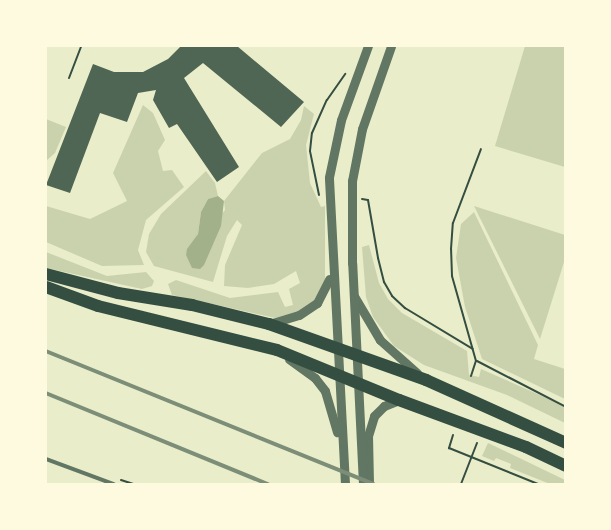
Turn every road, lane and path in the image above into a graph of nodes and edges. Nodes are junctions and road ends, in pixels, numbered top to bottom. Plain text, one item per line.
1 (81, 46) edge
2 (368, 46) edge
3 (391, 46) edge
4 (350, 66) dead end
5 (69, 78) dead end
6 (481, 149) dead end
7 (322, 197) dead end
8 (362, 199) dead end
9 (332, 267) junction
10 (46, 274) edge
11 (46, 287) edge
12 (354, 294) junction
13 (269, 324) junction
14 (336, 348) junction
15 (472, 349) junction
16 (277, 351) junction
17 (356, 354) junction
18 (476, 360) junction
19 (338, 374) junction
20 (471, 376) dead end
21 (426, 380) junction
22 (357, 381) junction
23 (398, 400) junction
24 (565, 407) edge
25 (454, 432) dead end
26 (565, 443) edge
27 (475, 448) dead end
28 (342, 450) junction
29 (46, 459) edge
30 (565, 466) edge
31 (114, 485) edge
32 (345, 485) edge
33 (366, 485) edge
34 (461, 485) edge
35 (538, 485) edge

1 - 5 path
2 - 9 street
3 - 12 street
4 - 7 path
6 - 15 path
8 - 15 path
9 - 13 street
9 - 14 street
10 - 13 main road
11 - 16 main road
12 - 17 street
12 - 21 street
13 - 14 main road
14 - 17 main road
14 - 19 street
15 - 18 path
16 - 19 main road
16 - 28 street
17 - 21 main road
17 - 22 street
18 - 20 path
18 - 24 path
19 - 22 main road
19 - 28 street
21 - 26 main road
22 - 23 main road
22 - 33 street
23 - 30 main road
23 - 33 street
25 - 35 path
27 - 34 path
28 - 32 street
29 - 31 lane

